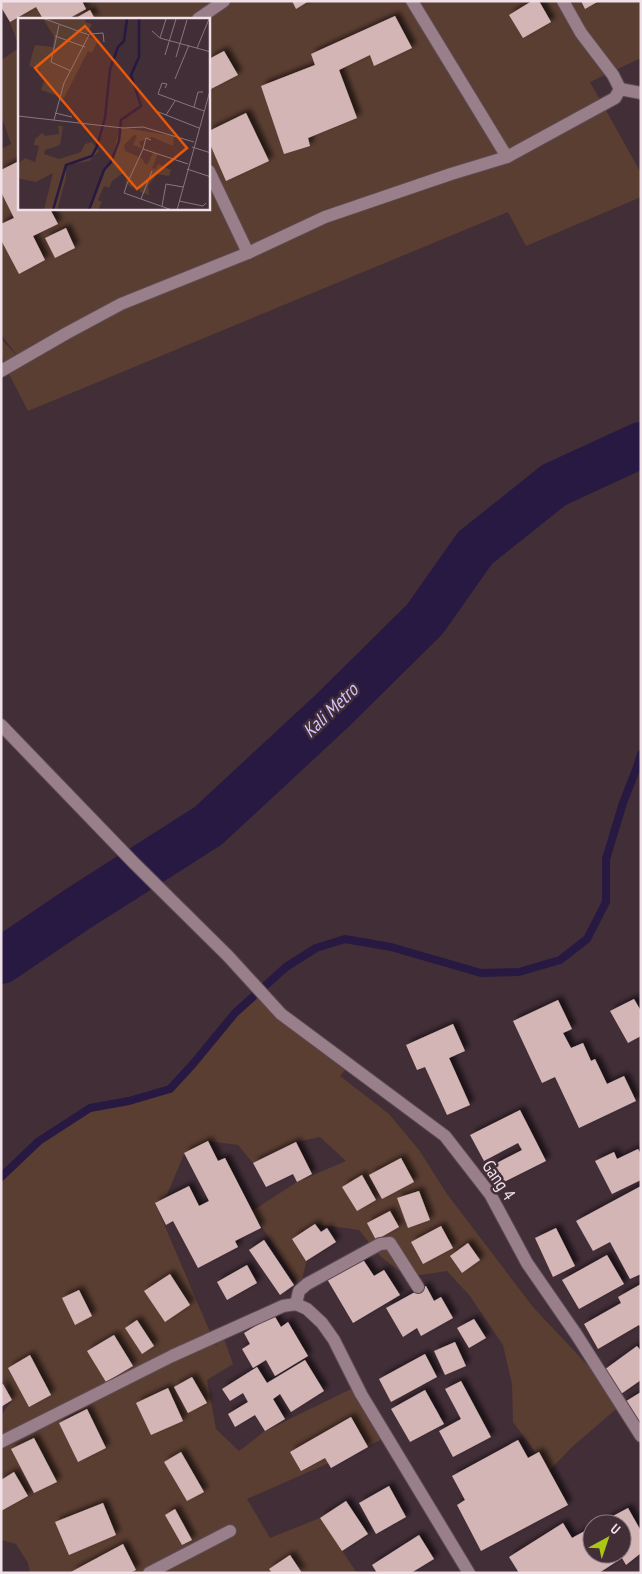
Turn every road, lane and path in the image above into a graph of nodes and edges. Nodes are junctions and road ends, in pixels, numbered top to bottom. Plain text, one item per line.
1 (224, 1) edge
2 (412, 1) edge
3 (563, 1) edge
4 (199, 18) edge
5 (620, 90) junction
6 (641, 93) edge
7 (507, 157) junction
8 (210, 173) edge
9 (248, 253) junction
10 (1, 371) edge
11 (1, 725) edge
12 (418, 1287) dead end
13 (296, 1304) junction
14 (641, 1436) edge
15 (1, 1442) edge
16 (230, 1531) dead end
17 (149, 1573) edge
18 (469, 1573) edge

1 - 4 street
2 - 7 street
3 - 5 street
5 - 6 street
5 - 7 street
7 - 9 street
8 - 9 street
9 - 10 street
11 - 14 street, Gang 4
12 - 13 street
13 - 15 street
13 - 18 street
16 - 17 street

